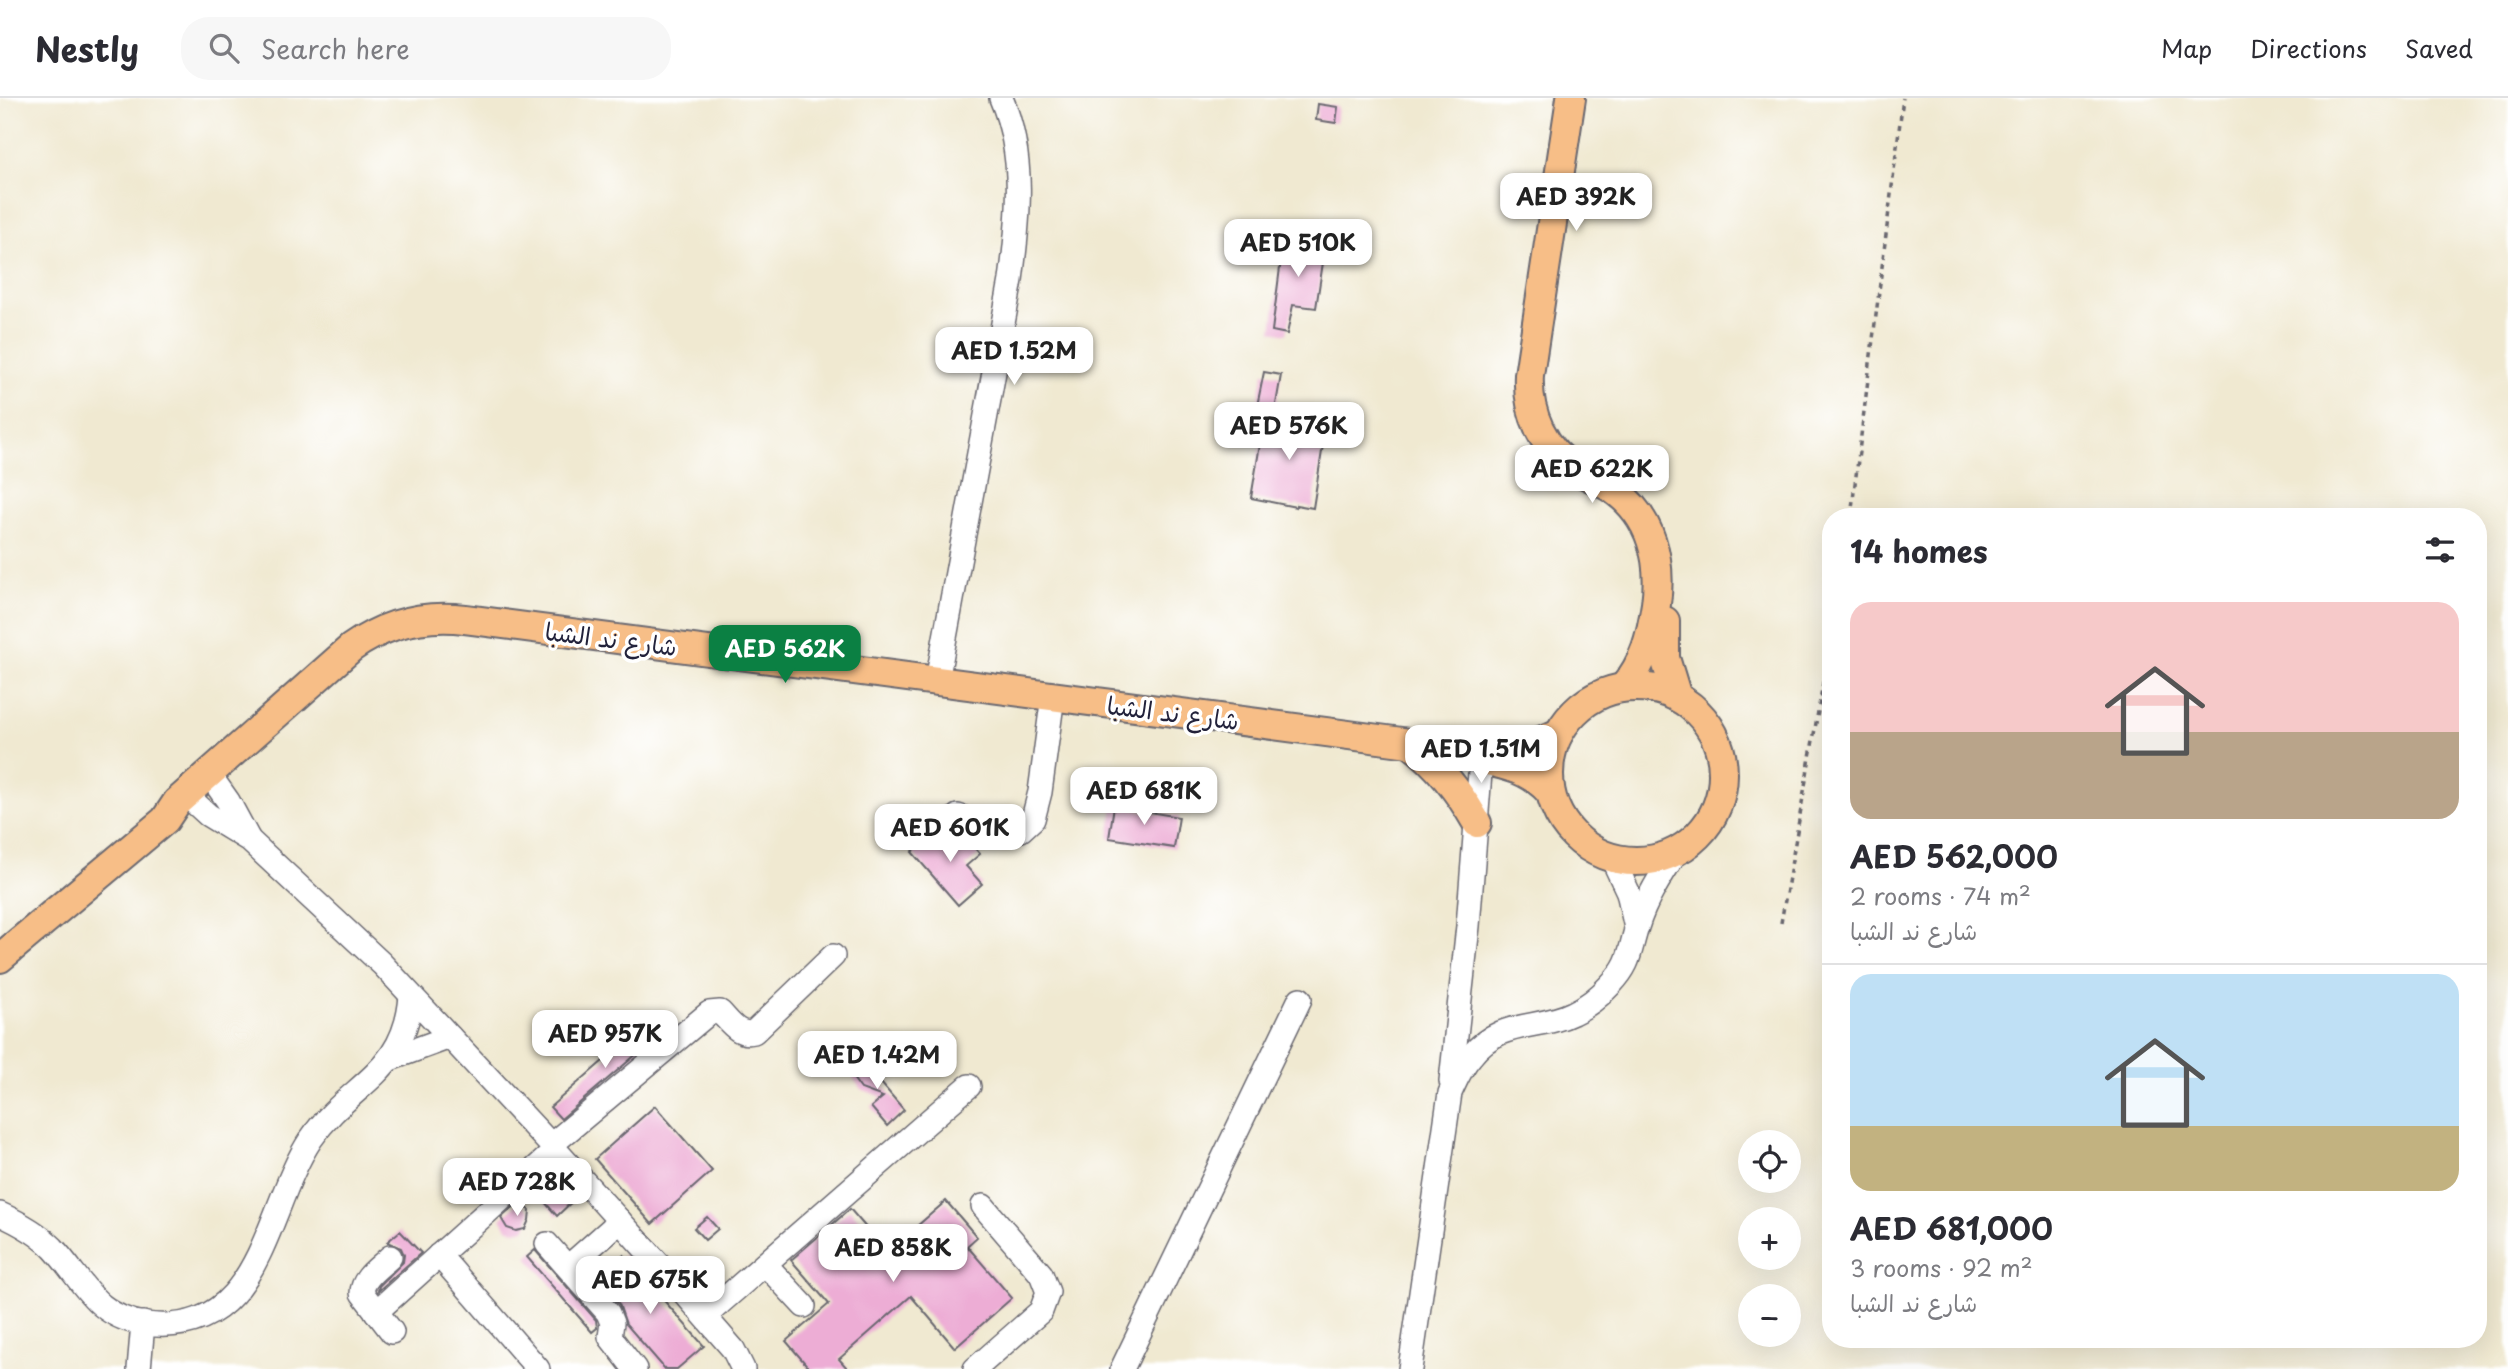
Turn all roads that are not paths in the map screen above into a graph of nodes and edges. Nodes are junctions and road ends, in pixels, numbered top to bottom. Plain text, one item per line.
1 (1002, 98) edge
2 (1571, 98) edge
3 (1532, 362) junction
4 (937, 681) junction
5 (1624, 687) junction
6 (1053, 696) junction
7 (1677, 697) junction
8 (1559, 733) junction
9 (1410, 743) junction
10 (1440, 747) junction
11 (1481, 760) junction
12 (209, 774) junction
13 (1550, 792) junction
14 (181, 798) junction
15 (958, 816) dead end
16 (1477, 823) junction
17 (250, 840) junction
18 (1677, 851) junction
19 (1612, 859) junction
20 (1636, 928) junction
21 (0, 946) edge
22 (833, 956) dead end
23 (0, 958) edge
24 (411, 996) junction
25 (1300, 999) dead end
26 (450, 1037) junction
27 (390, 1059) junction
28 (970, 1086) dead end
29 (1450, 1093) junction
30 (553, 1147) junction
31 (983, 1206) dead end
32 (0, 1214) edge
33 (620, 1221) junction
34 (547, 1244) dead end
35 (439, 1255) junction
36 (390, 1256) dead end
37 (765, 1264) junction
38 (568, 1267) junction
39 (804, 1306) dead end
40 (376, 1312) junction
41 (705, 1316) junction
42 (143, 1323) junction
43 (392, 1332) dead end
44 (139, 1369) edge
45 (538, 1369) edge
46 (635, 1369) edge
47 (743, 1369) edge
48 (975, 1369) edge
49 (1122, 1369) edge
50 (1410, 1369) edge

1 - 4 street
2 - 3 main road
3 - 5 main road
3 - 7 main road
4 - 6 main road, شارع ند الشبا
4 - 12 main road, شارع ند الشبا
5 - 7 main road
5 - 8 main road
6 - 9 main road, شارع ند الشبا
6 - 15 street
7 - 18 main road
8 - 10 main road, شارع ند الشبا
8 - 13 main road
9 - 10 main road, شارع ند الشبا
9 - 16 main road
10 - 11 main road, شارع ند الشبا
11 - 13 main road, شارع ند الشبا
11 - 16 street
12 - 14 main road, شارع ند الشبا
12 - 17 street
13 - 19 main road
14 - 17 street
14 - 21 main road
14 - 23 main road
16 - 29 street
17 - 24 street
18 - 19 main road
18 - 20 street
19 - 20 street
20 - 29 street
22 - 30 street
24 - 26 street
24 - 27 street
25 - 49 street
26 - 27 street
26 - 30 street
27 - 42 street
28 - 37 street
29 - 50 street
30 - 33 street
30 - 35 street
31 - 48 street
32 - 42 street
33 - 38 street
33 - 41 street
34 - 38 street
35 - 40 street
35 - 45 street
36 - 40 street
37 - 39 street
37 - 41 street
38 - 46 street
40 - 43 street
41 - 47 street
42 - 44 street

